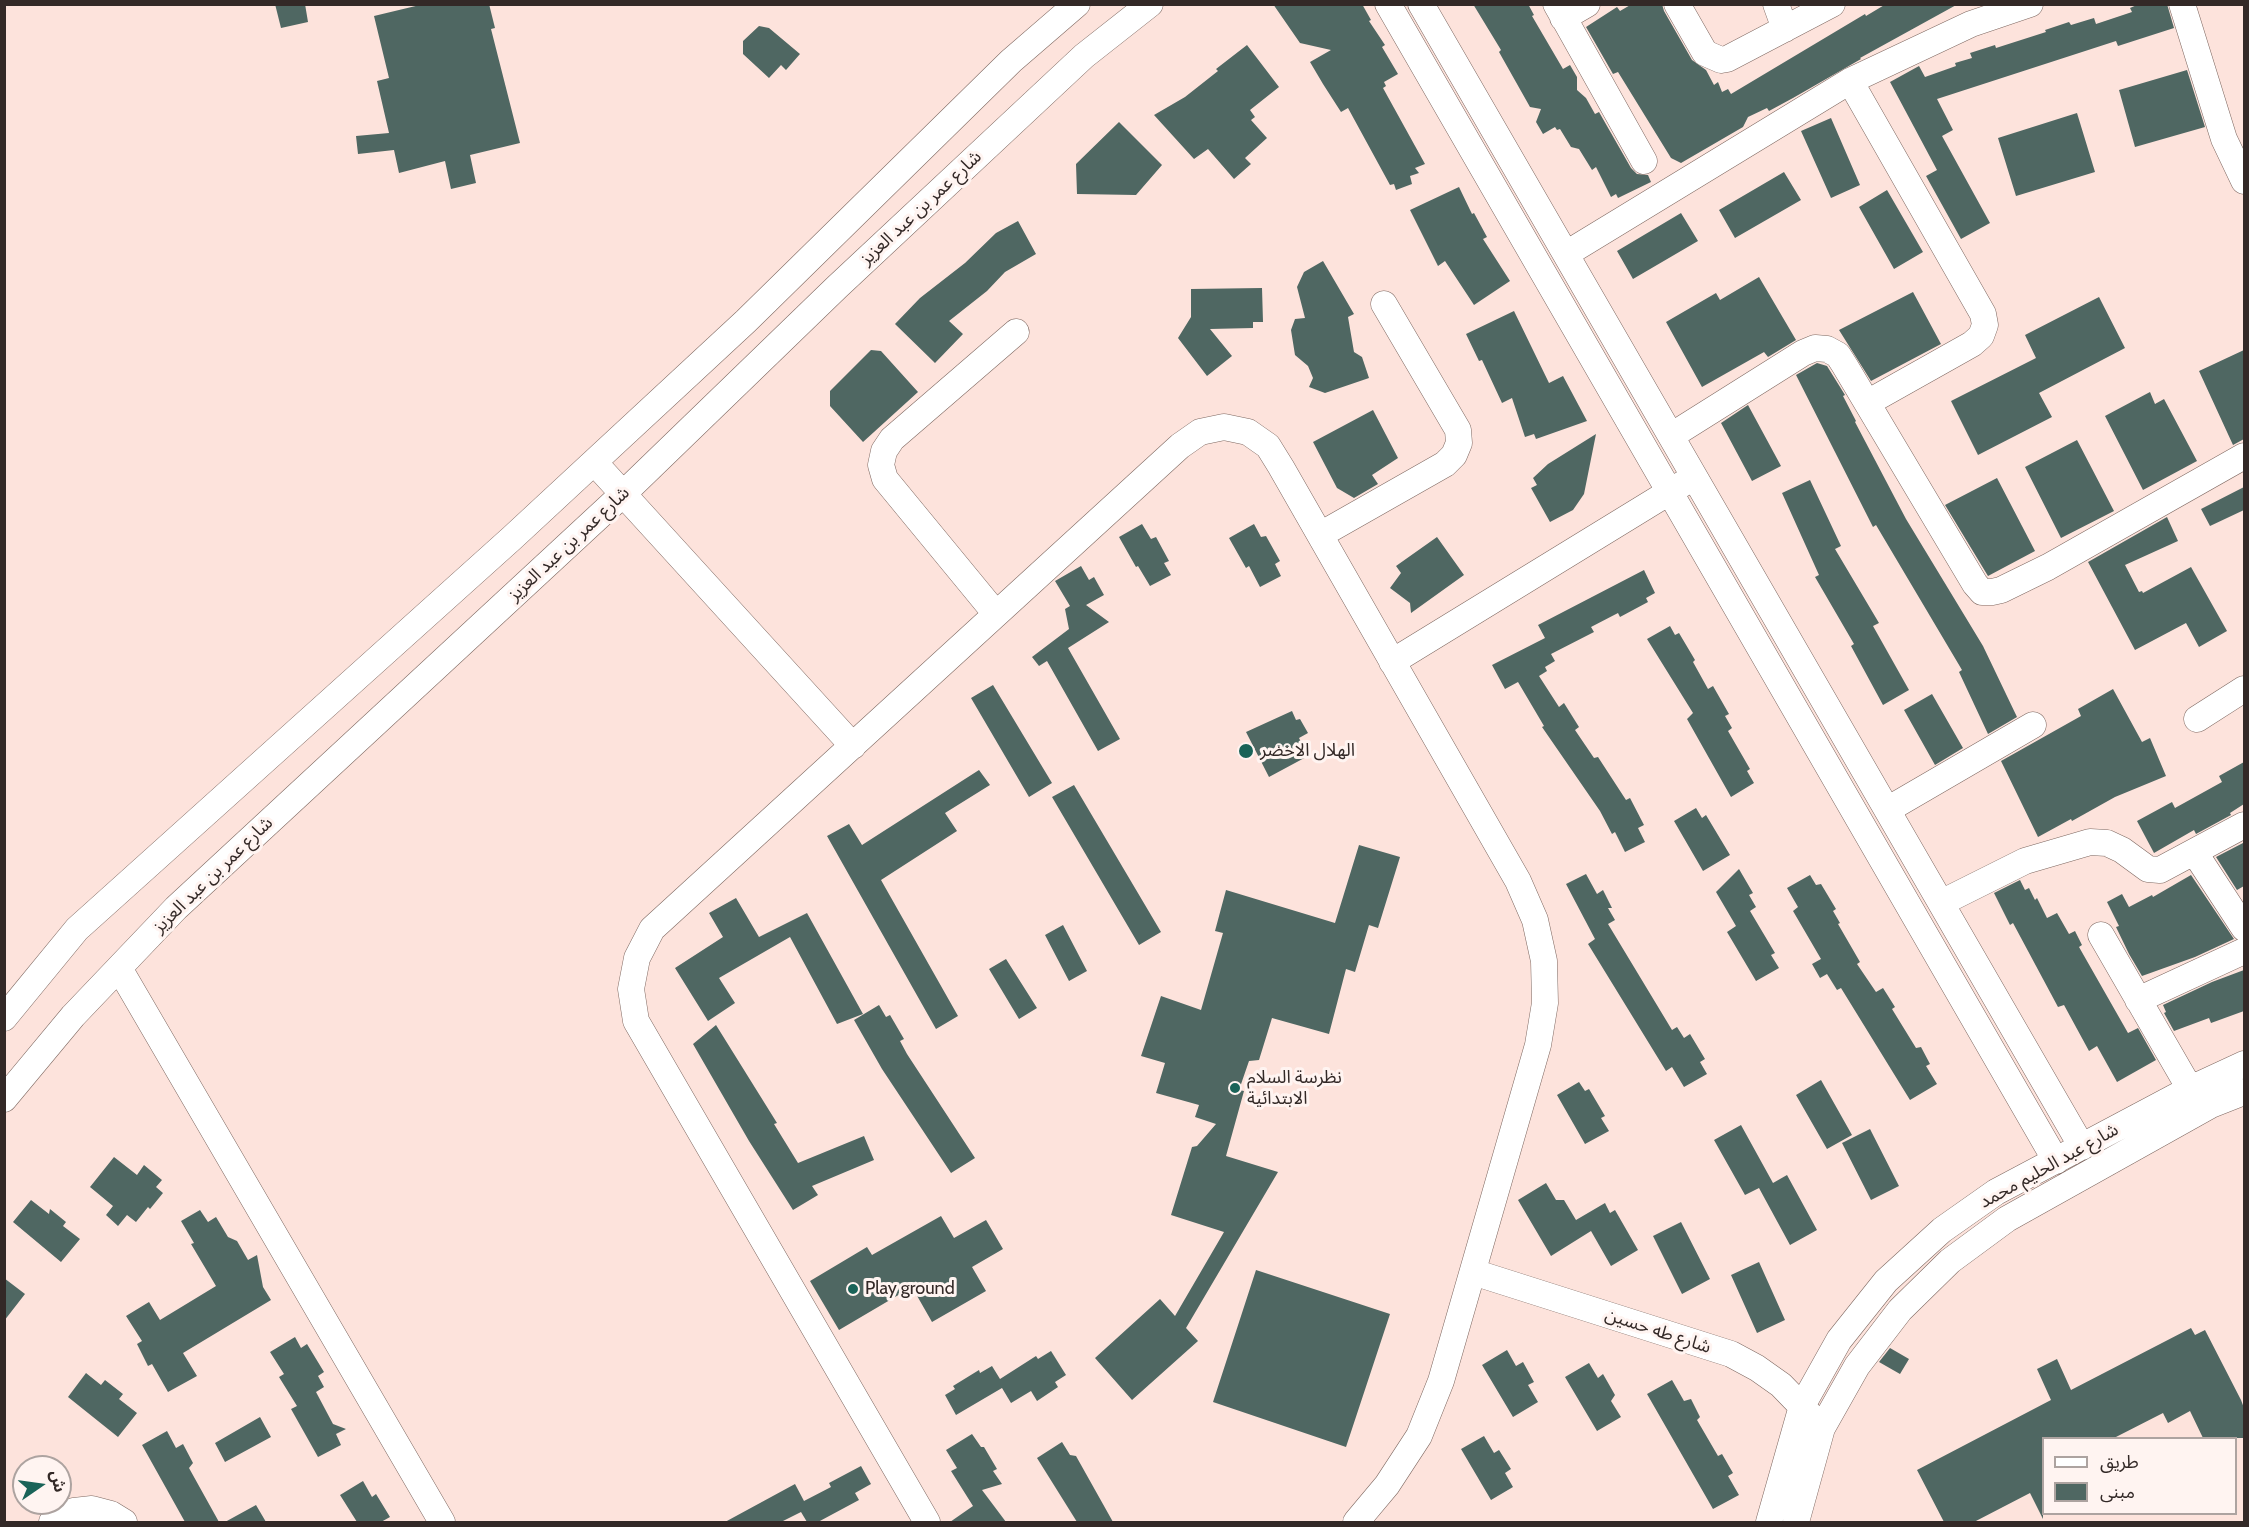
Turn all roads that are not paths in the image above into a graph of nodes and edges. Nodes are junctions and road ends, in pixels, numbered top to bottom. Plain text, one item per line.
1 (1077, 4) edge
2 (1150, 4) edge
3 (1388, 4) edge
4 (1587, 4) edge
5 (1677, 4) edge
6 (1776, 4) edge
7 (1832, 4) edge
8 (2030, 4) edge
9 (2182, 4) edge
10 (1425, 8) edge
11 (1560, 11) edge
12 (1785, 29) junction
13 (1850, 81) junction
14 (1644, 161) dead end
15 (2244, 182) edge
16 (1566, 254) junction
17 (1384, 304) dead end
18 (1016, 332) dead end
19 (1867, 403) junction
20 (1671, 436) junction
21 (2244, 456) edge
22 (594, 462) junction
23 (1695, 477) junction
24 (1670, 492) junction
25 (623, 494) junction
26 (1320, 535) junction
27 (996, 614) junction
28 (1392, 662) junction
29 (2244, 689) edge
30 (2197, 719) dead end
31 (2033, 725) dead end
32 (853, 747) junction
33 (1887, 810) junction
34 (2244, 825) edge
35 (2194, 853) junction
36 (1941, 903) junction
37 (2244, 928) edge
38 (2101, 935) dead end
39 (2244, 951) edge
40 (119, 968) junction
41 (2138, 1000) junction
42 (4, 1018) edge
43 (2244, 1064) edge
44 (2190, 1089) junction
45 (2244, 1092) edge
46 (4, 1099) edge
47 (2082, 1147) junction
48 (2056, 1161) junction
49 (1473, 1272) junction
50 (1802, 1406) junction
51 (1822, 1428) junction
52 (52, 1522) edge
53 (124, 1522) edge
54 (442, 1522) edge
55 (927, 1522) edge
56 (1356, 1522) edge
57 (1769, 1522) edge
58 (1796, 1522) edge

1 - 22 street
2 - 25 street, شارع عمر بن عبد العزيز
3 - 24 street
4 - 11 street
5 - 12 street
6 - 12 street
7 - 12 street
8 - 13 street
9 - 15 street
10 - 16 street
11 - 14 street
13 - 16 street
13 - 19 street
16 - 20 street
17 - 26 street
18 - 27 street
19 - 20 street
19 - 21 street
20 - 23 street
22 - 25 street
22 - 42 street
23 - 24 street
23 - 33 street
24 - 28 street
24 - 48 street
25 - 32 street
25 - 40 street, شارع عمر بن عبد العزيز
26 - 27 street
26 - 28 street
27 - 32 street
28 - 49 street
29 - 30 street
31 - 33 street
32 - 55 street
33 - 36 street
34 - 35 street
35 - 36 street
35 - 37 street
36 - 47 street
38 - 41 street
39 - 41 street
40 - 46 street, شارع عمر بن عبد العزيز
40 - 54 street
41 - 44 street
43 - 44 street, شارع عبد الحليم محمد
44 - 47 street, شارع عبد الحليم محمد
45 - 51 street, شارع عبد الحليم محمد
47 - 48 street, شارع عبد الحليم محمد
48 - 50 street, شارع عبد الحليم محمد
49 - 50 street, شارع طه حسين
49 - 56 street
50 - 51 street, شارع طه حسين
50 - 57 street, شارع عبد الحليم محمد
51 - 58 street, شارع عبد الحليم محمد
52 - 53 street

